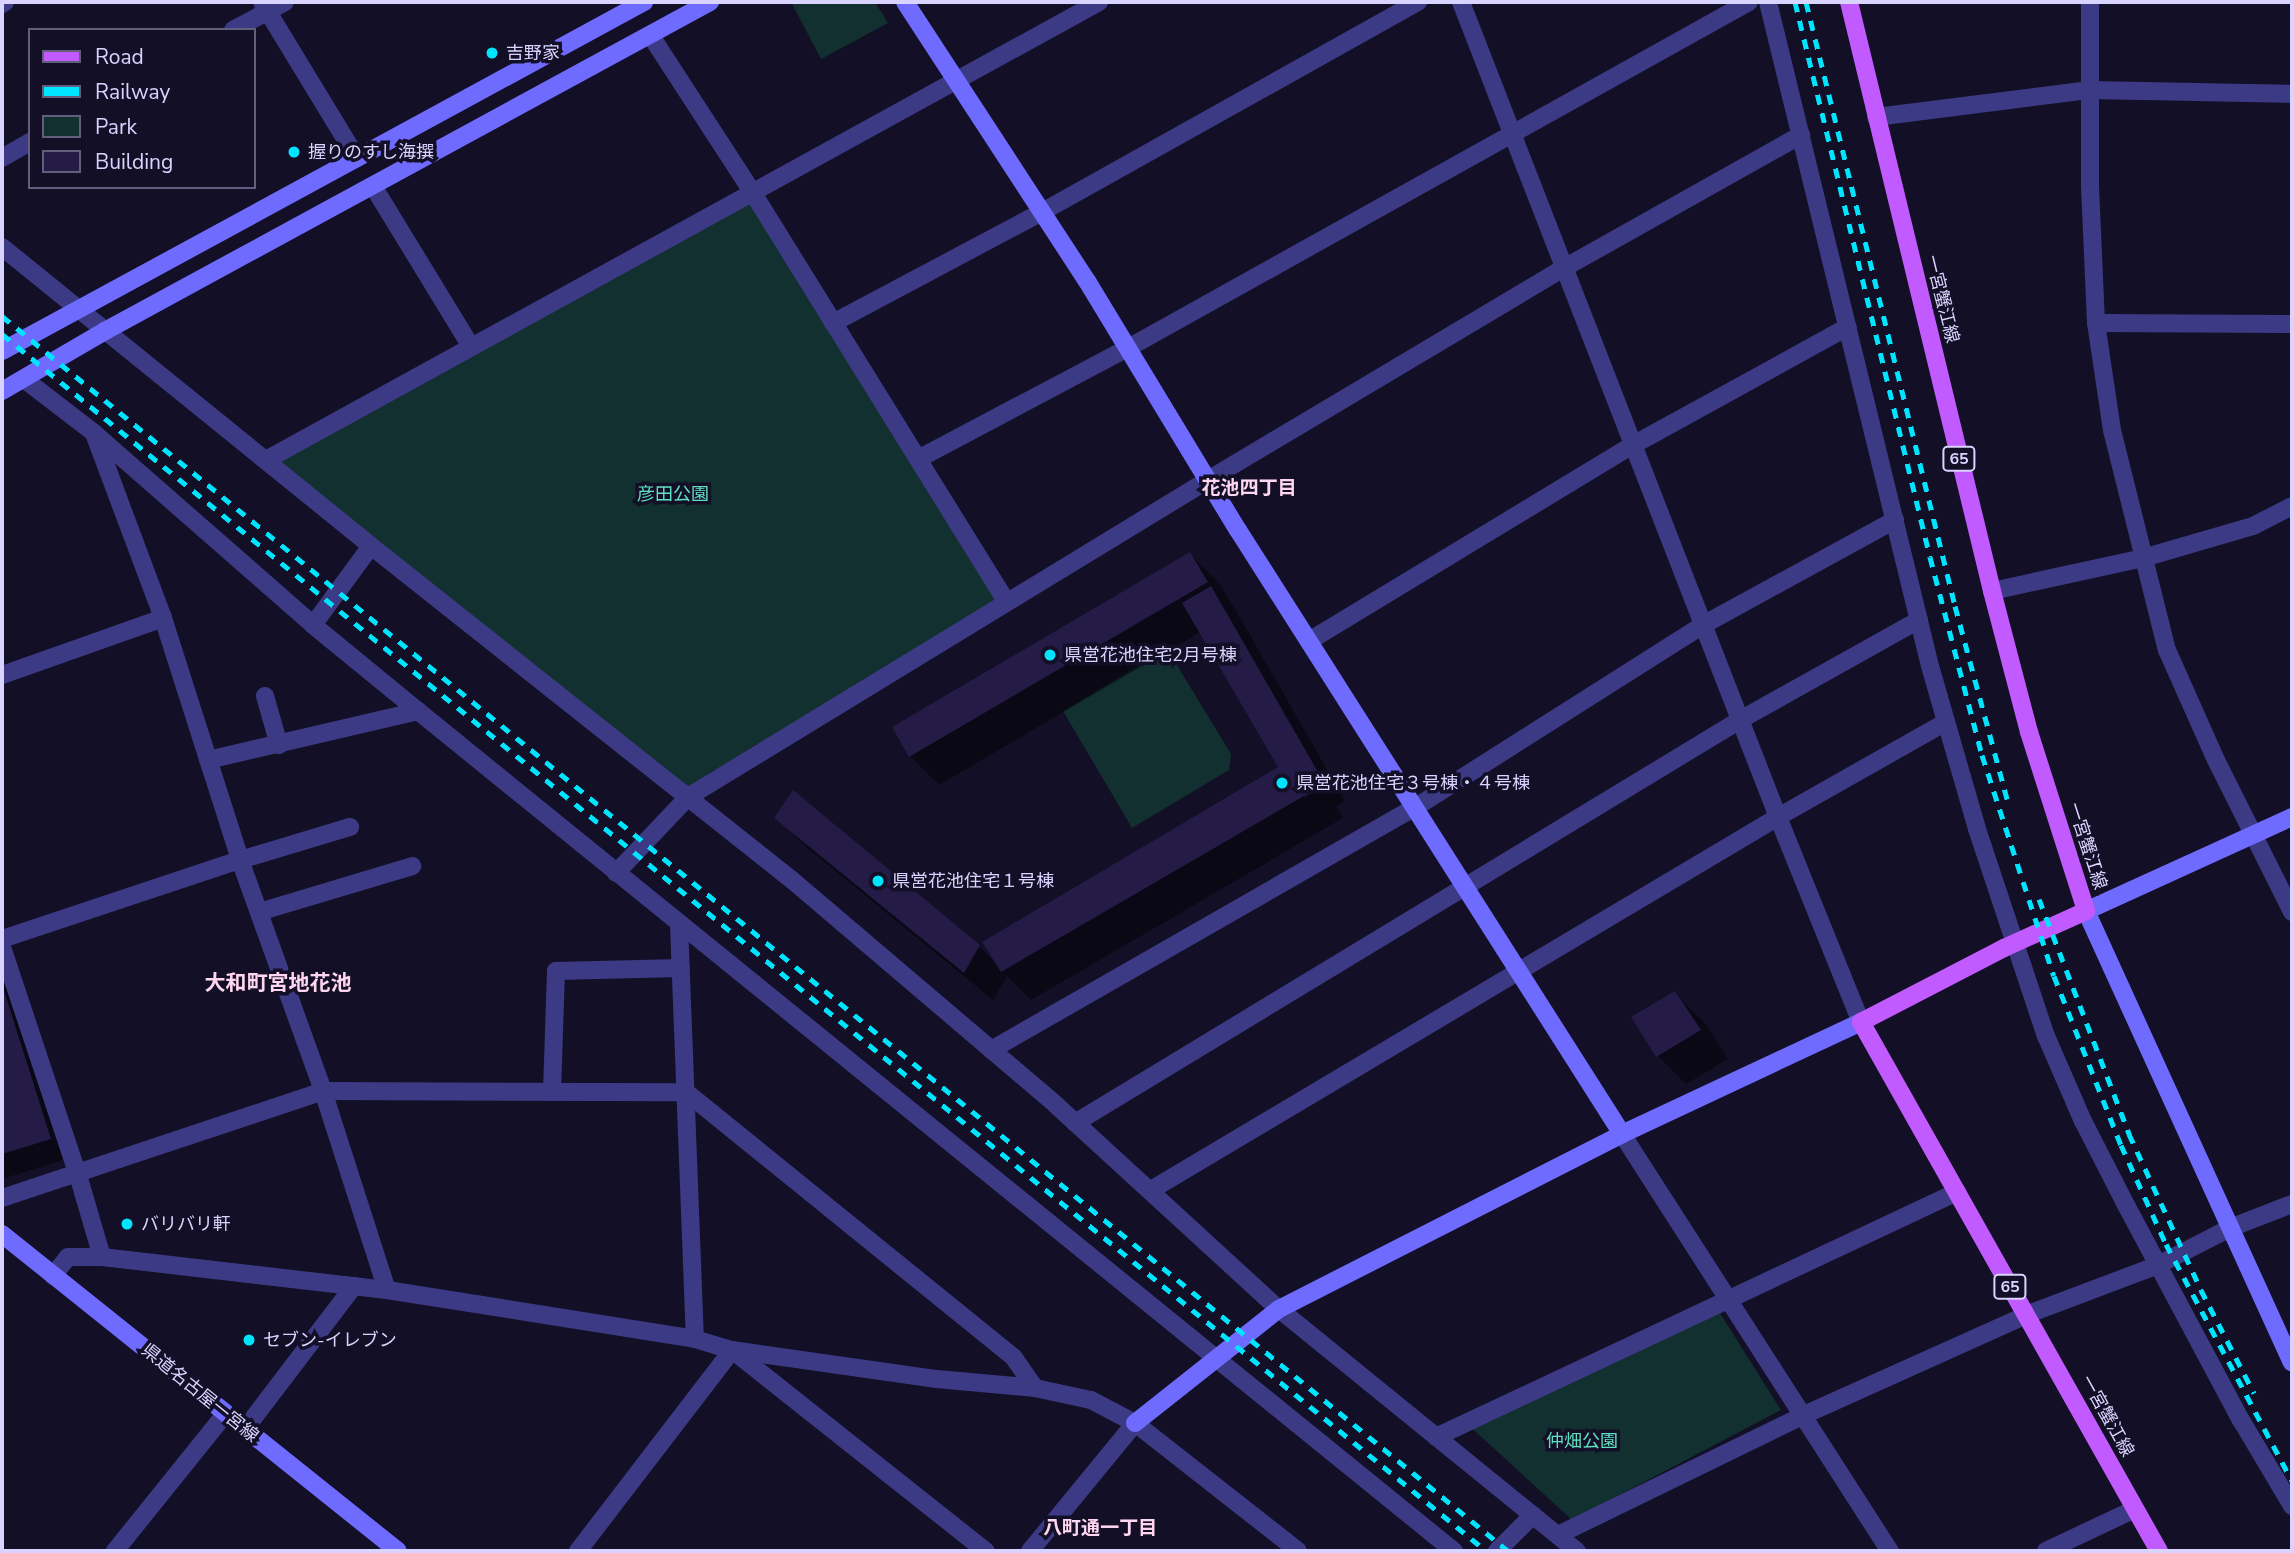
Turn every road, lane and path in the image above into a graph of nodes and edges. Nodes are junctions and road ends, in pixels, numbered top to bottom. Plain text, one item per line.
1 (285, 2) edge
2 (710, 2) edge
3 (905, 2) edge
4 (1099, 2) edge
5 (1418, 2) edge
6 (1461, 2) edge
7 (1749, 2) edge
8 (1768, 2) edge
9 (1849, 2) edge
10 (2090, 2) edge
11 (636, 4) edge
12 (265, 6) edge
13 (236, 28) edge
14 (651, 36) junction
15 (957, 82) junction
16 (2090, 90) junction
17 (2292, 94) edge
18 (1876, 117) junction
19 (1801, 135) junction
20 (1513, 136) junction
21 (28, 143) edge
22 (2, 158) edge
23 (357, 158) junction
24 (373, 186) junction
25 (753, 193) junction
26 (1042, 212) junction
27 (2, 247) edge
28 (1564, 268) junction
29 (79, 309) junction
30 (833, 323) junction
31 (2096, 324) junction
32 (2292, 324) edge
33 (1849, 327) junction
34 (106, 331) junction
35 (470, 345) junction
36 (1128, 348) junction
37 (2, 351) edge
38 (24, 379) junction
39 (2, 391) edge
40 (94, 433) junction
41 (1633, 445) junction
42 (918, 459) junction
43 (266, 460) junction
44 (1208, 480) junction
45 (2292, 506) edge
46 (1895, 520) junction
47 (371, 547) junction
48 (2143, 558) junction
49 (1992, 591) junction
50 (1007, 602) junction
51 (163, 618) junction
52 (1919, 620) junction
53 (313, 625) junction
54 (1703, 625) junction
55 (1309, 641) junction
56 (2, 675) edge
57 (265, 696) dead end
58 (418, 711) junction
59 (1740, 720) junction
60 (1946, 722) junction
61 (279, 745) junction
62 (208, 760) junction
63 (688, 797) junction
64 (1416, 807) junction
65 (1777, 817) junction
66 (2292, 817) edge
67 (350, 827) dead end
68 (2255, 836) junction
69 (240, 860) junction
70 (412, 866) dead end
71 (616, 873) junction
72 (1467, 887) junction
73 (2086, 911) junction
74 (259, 912) junction
75 (2292, 912) edge
76 (679, 925) junction
77 (2, 939) edge
78 (2015, 944) junction
79 (2, 947) edge
80 (681, 968) junction
81 (1520, 972) junction
82 (1861, 1022) junction
83 (991, 1050) junction
84 (323, 1091) junction
85 (552, 1092) junction
86 (686, 1093) junction
87 (1075, 1122) junction
88 (1622, 1135) junction
89 (78, 1175) junction
90 (1151, 1190) junction
91 (1957, 1192) junction
92 (2, 1198) edge
93 (2292, 1204) edge
94 (2230, 1228) junction
95 (2, 1235) edge
96 (102, 1257) junction
97 (2158, 1265) junction
98 (53, 1276) junction
99 (354, 1286) junction
100 (387, 1290) junction
101 (1728, 1299) junction
102 (1279, 1309) junction
103 (2026, 1315) junction
104 (695, 1339) junction
105 (732, 1350) junction
106 (1214, 1358) junction
107 (2292, 1362) edge
108 (1035, 1388) junction
109 (225, 1414) junction
110 (1804, 1415) junction
111 (1135, 1423) junction
112 (245, 1429) junction
113 (1436, 1437) junction
114 (2292, 1506) edge
115 (2135, 1509) junction
116 (1533, 1515) junction
117 (1558, 1535) junction
118 (114, 1551) edge
119 (398, 1551) edge
120 (578, 1551) edge
121 (986, 1551) edge
122 (1030, 1551) edge
123 (1298, 1551) edge
124 (1454, 1551) edge
125 (1497, 1551) edge
126 (1577, 1551) edge
127 (1890, 1551) edge
128 (2046, 1551) edge
129 (2159, 1551) edge

1 - 12 street
2 - 14 street
3 - 15 street
4 - 15 street
5 - 26 street
6 - 20 street
7 - 20 street
8 - 19 street
9 - 18 main road, 一宮蟹江線 / 65
10 - 16 street
11 - 23 street
12 - 13 street
12 - 23 street
14 - 24 street
14 - 25 street
15 - 25 street
15 - 26 street
16 - 17 street
16 - 18 street
16 - 31 street
18 - 49 main road, 一宮蟹江線 / 65
19 - 28 street
19 - 33 street
20 - 28 street
20 - 36 street
21 - 22 street
23 - 29 street
24 - 34 street
24 - 35 street
25 - 30 street
25 - 35 street
26 - 30 street
26 - 36 street
27 - 29 street
28 - 41 street
28 - 44 street
29 - 34 street
29 - 37 street
30 - 42 street
31 - 32 street
31 - 48 street
33 - 41 street
33 - 46 street
34 - 38 street
34 - 43 street
35 - 43 street
36 - 42 street
36 - 44 street
38 - 39 street
38 - 40 street
40 - 51 street
40 - 53 street
41 - 54 street
41 - 55 street
42 - 50 street
43 - 47 street
44 - 50 street
44 - 55 street
45 - 48 street
46 - 52 street
46 - 54 street
47 - 53 street
47 - 63 street
48 - 49 street
48 - 68 street
49 - 73 main road, 一宮蟹江線 / 65
50 - 63 street
51 - 56 street
51 - 62 street
52 - 59 street
52 - 60 street
53 - 58 street
54 - 59 street
54 - 64 street
55 - 64 street
57 - 61 street
58 - 61 street
58 - 71 street
59 - 65 street
59 - 72 street
60 - 65 street
60 - 78 street
61 - 62 street
62 - 69 street
63 - 71 street
63 - 83 street
64 - 72 street
64 - 83 street
65 - 81 street
65 - 82 street
66 - 68 street
67 - 69 street
68 - 73 street
68 - 75 street
69 - 74 street
69 - 77 street
70 - 74 street
71 - 76 street
72 - 81 street
72 - 87 street
73 - 78 main road, 一宮蟹江線
73 - 94 street
74 - 84 street
76 - 80 street
76 - 106 street
78 - 82 main road, 一宮蟹江線
78 - 97 street
79 - 89 street
80 - 85 street
80 - 86 street
81 - 88 street
81 - 90 street
82 - 88 street
82 - 91 main road, 一宮蟹江線 / 65
83 - 87 street
84 - 85 street
84 - 89 street
84 - 100 street
85 - 86 street
86 - 104 street
86 - 108 street
87 - 90 street
88 - 101 street
88 - 102 street
89 - 92 street
89 - 96 street
90 - 102 street
91 - 101 street
91 - 103 main road, 一宮蟹江線 / 65
93 - 94 street
94 - 97 street
94 - 107 street
95 - 98 street, 県道名古屋一宮線
96 - 98 street
96 - 99 street
97 - 103 street
97 - 114 street
98 - 109 street, 県道名古屋一宮線
99 - 100 street
99 - 112 street
100 - 104 street
101 - 110 street
101 - 113 street
102 - 106 street
102 - 113 street
103 - 110 street
103 - 115 main road, 一宮蟹江線 / 65
104 - 105 street
105 - 108 street
105 - 120 street
105 - 121 street
106 - 111 street
106 - 124 street
108 - 111 street
109 - 112 street, 県道名古屋一宮線
109 - 118 street
110 - 117 street
110 - 127 street
111 - 122 street
111 - 123 street
112 - 119 street, 県道名古屋一宮線
113 - 116 street
115 - 128 street
115 - 129 main road, 一宮蟹江線 / 65
116 - 117 street
116 - 125 street
117 - 126 street

